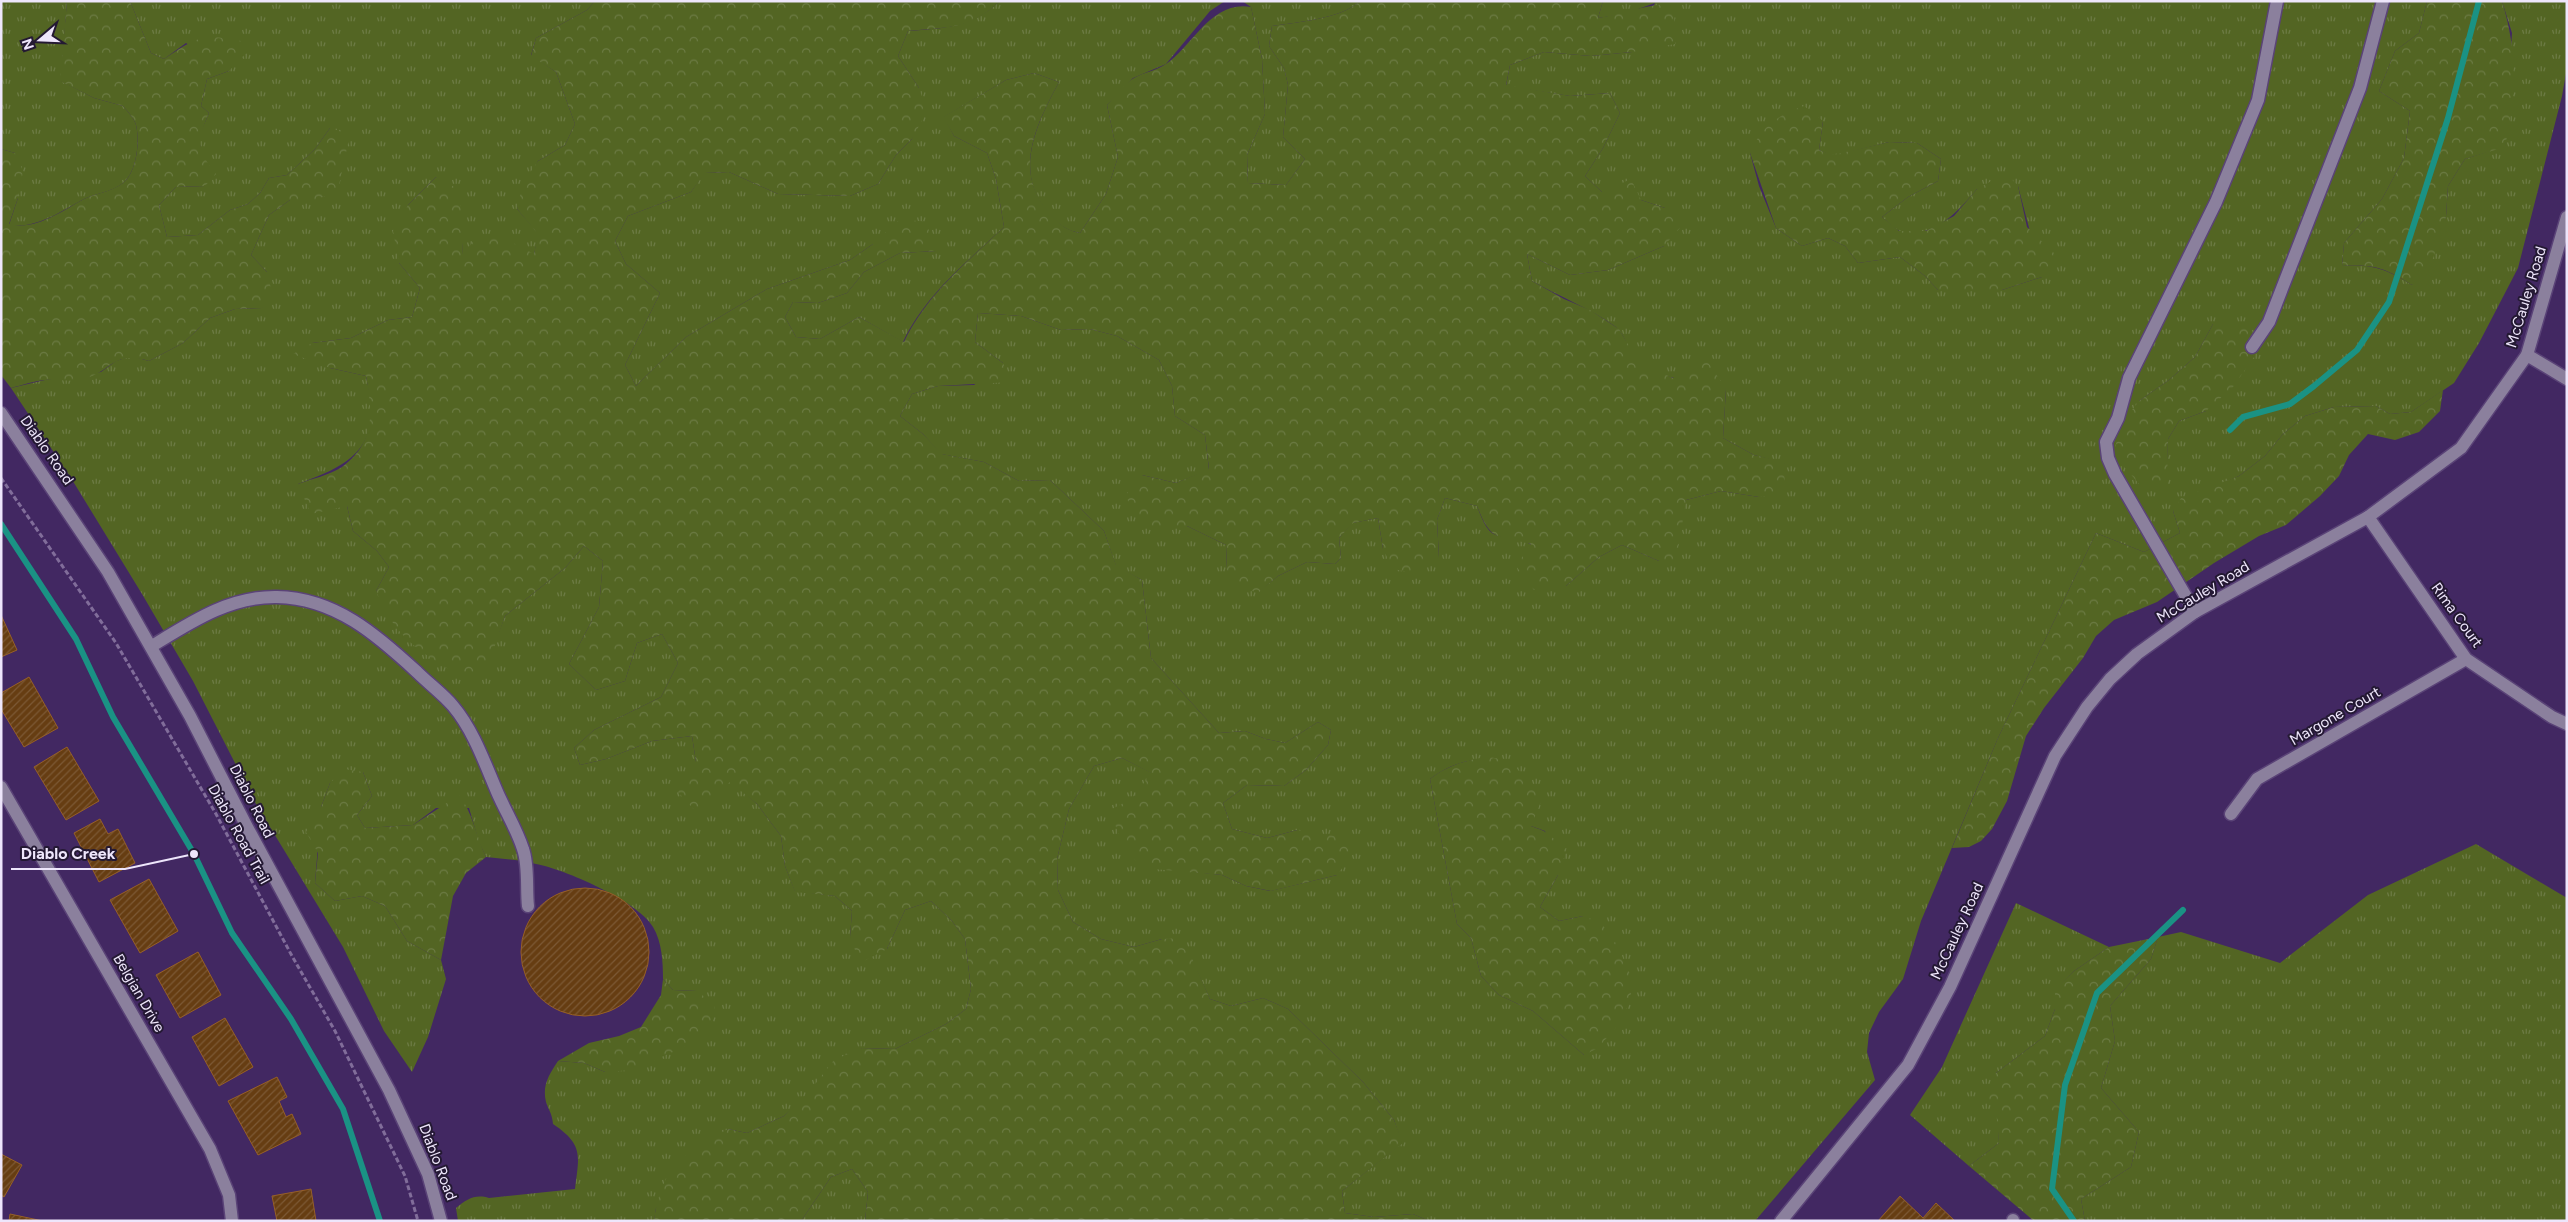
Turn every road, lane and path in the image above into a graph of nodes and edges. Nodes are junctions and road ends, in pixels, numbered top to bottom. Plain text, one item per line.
1 (2277, 1) edge
2 (2383, 1) edge
3 (2567, 217) edge
4 (2252, 346) dead end
5 (2526, 355) junction
6 (2567, 379) edge
7 (1, 413) edge
8 (1, 478) edge
9 (2368, 517) junction
10 (2195, 612) junction
11 (152, 646) junction
12 (2466, 659) junction
13 (2567, 724) edge
14 (1, 788) edge
15 (2230, 814) dead end
16 (528, 906) dead end
17 (232, 1221) edge
18 (418, 1221) edge
19 (441, 1221) edge
20 (1781, 1221) edge

1 - 10 street
2 - 4 street
3 - 5 street, McCauley Road
5 - 6 street
5 - 9 street, McCauley Road
7 - 11 street, Diablo Road
8 - 18 path, Diablo Road Trail
9 - 10 street, McCauley Road
9 - 12 street, Rima Court
10 - 20 street, McCauley Road
11 - 16 street
11 - 19 street, Diablo Road
12 - 13 street, Rima Court
12 - 15 street, Margone Court
14 - 17 street, Belgian Drive

